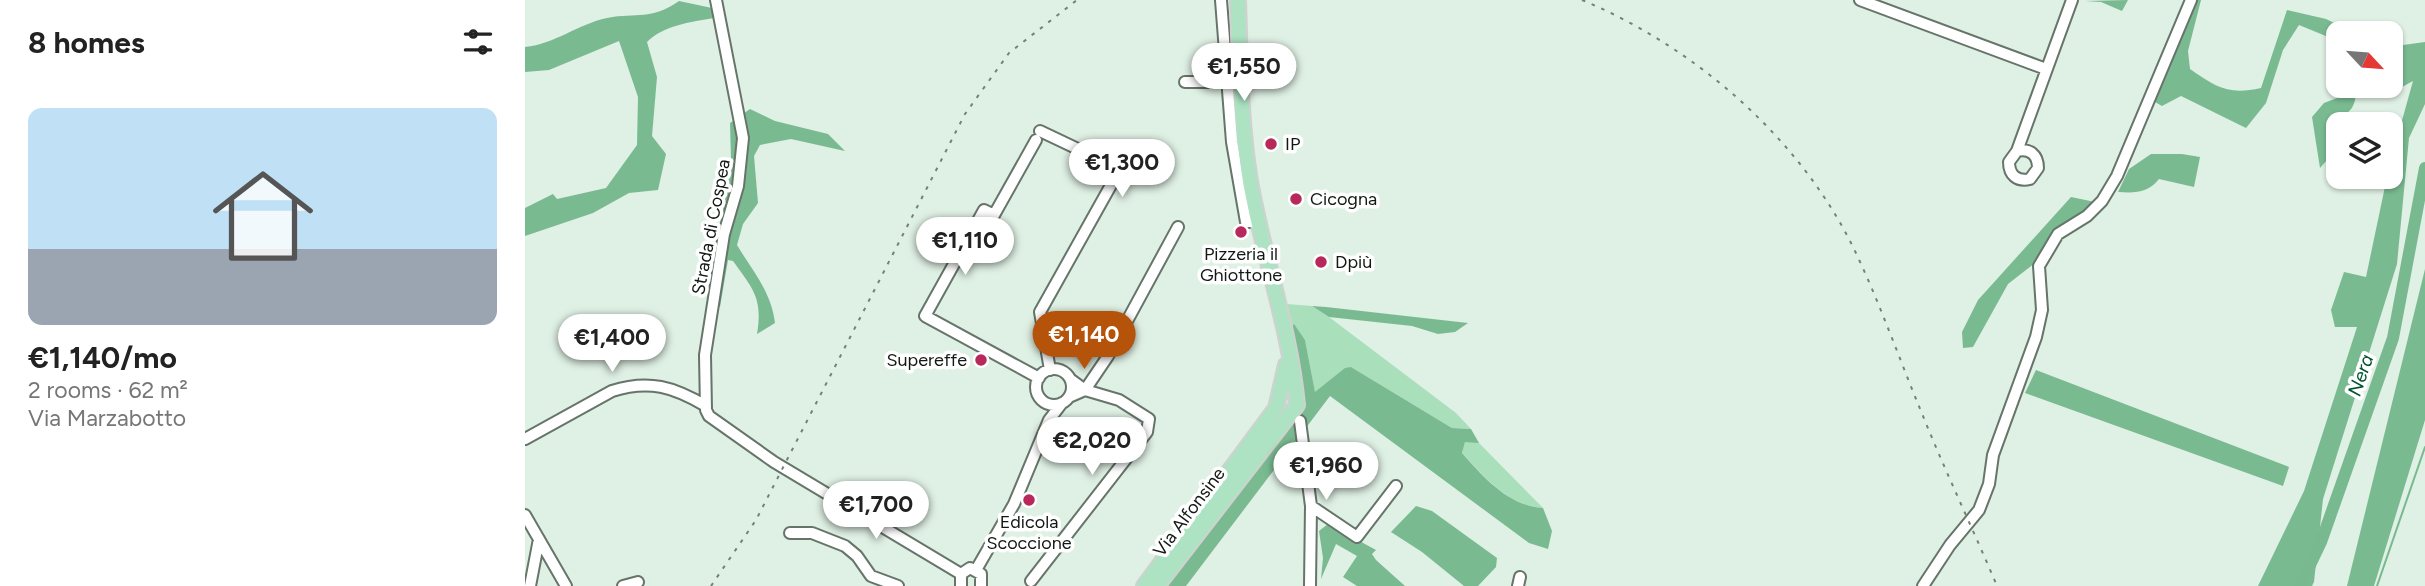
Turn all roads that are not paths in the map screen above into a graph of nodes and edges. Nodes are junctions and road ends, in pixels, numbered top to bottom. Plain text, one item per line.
1 (716, 0) edge
2 (1221, 0) edge
3 (1238, 0) edge
4 (1860, 0) edge
5 (2072, 0) edge
6 (2191, 0) edge
7 (2046, 69) junction
8 (1185, 82) dead end
9 (1227, 82) junction
10 (2017, 151) dead end
11 (1258, 222) junction
12 (1178, 227) dead end
13 (1288, 353) junction
14 (1050, 370) junction
15 (1039, 379) junction
16 (1070, 379) junction
17 (1085, 390) junction
18 (1065, 400) junction
19 (1047, 403) junction
20 (706, 406) junction
21 (1276, 408) junction
22 (1296, 419) junction
23 (1049, 420) junction
24 (525, 439) edge
25 (1396, 486) dead end
26 (1311, 506) junction
27 (525, 515) edge
28 (790, 533) dead end
29 (539, 539) junction
30 (976, 570) junction
31 (961, 574) junction
32 (1031, 581) dead end
33 (639, 582) dead end
34 (984, 585) edge
35 (530, 586) edge
36 (566, 586) edge
37 (623, 586) edge
38 (898, 586) edge
39 (961, 586) edge
40 (1145, 586) edge
41 (1157, 586) edge
42 (1310, 586) edge
43 (1923, 586) edge

1 - 20 street, Strada di Cospea
2 - 9 street, Via Alfonsine
3 - 11 main road, Via Alfonsine
4 - 7 street
5 - 7 street
6 - 43 street
7 - 10 street
8 - 9 street
9 - 11 street, Via Alfonsine
11 - 13 main road, Via Alfonsine
12 - 17 street
13 - 21 main road, Via Alfonsine
13 - 22 main road, Via Alfonsine
14 - 15 street
14 - 15 street
14 - 16 street
15 - 19 street
16 - 17 street
16 - 18 street
17 - 18 street
17 - 32 street
18 - 19 street
18 - 23 street
19 - 23 street
20 - 24 street
20 - 31 street
21 - 22 street
21 - 40 main road, Via Alfonsine
22 - 26 street
22 - 41 main road, Via Alfonsine
23 - 30 street
25 - 26 street
26 - 42 street
27 - 29 street
28 - 38 street
29 - 35 street
29 - 36 street
30 - 31 street
30 - 34 street
31 - 39 street
33 - 37 street

